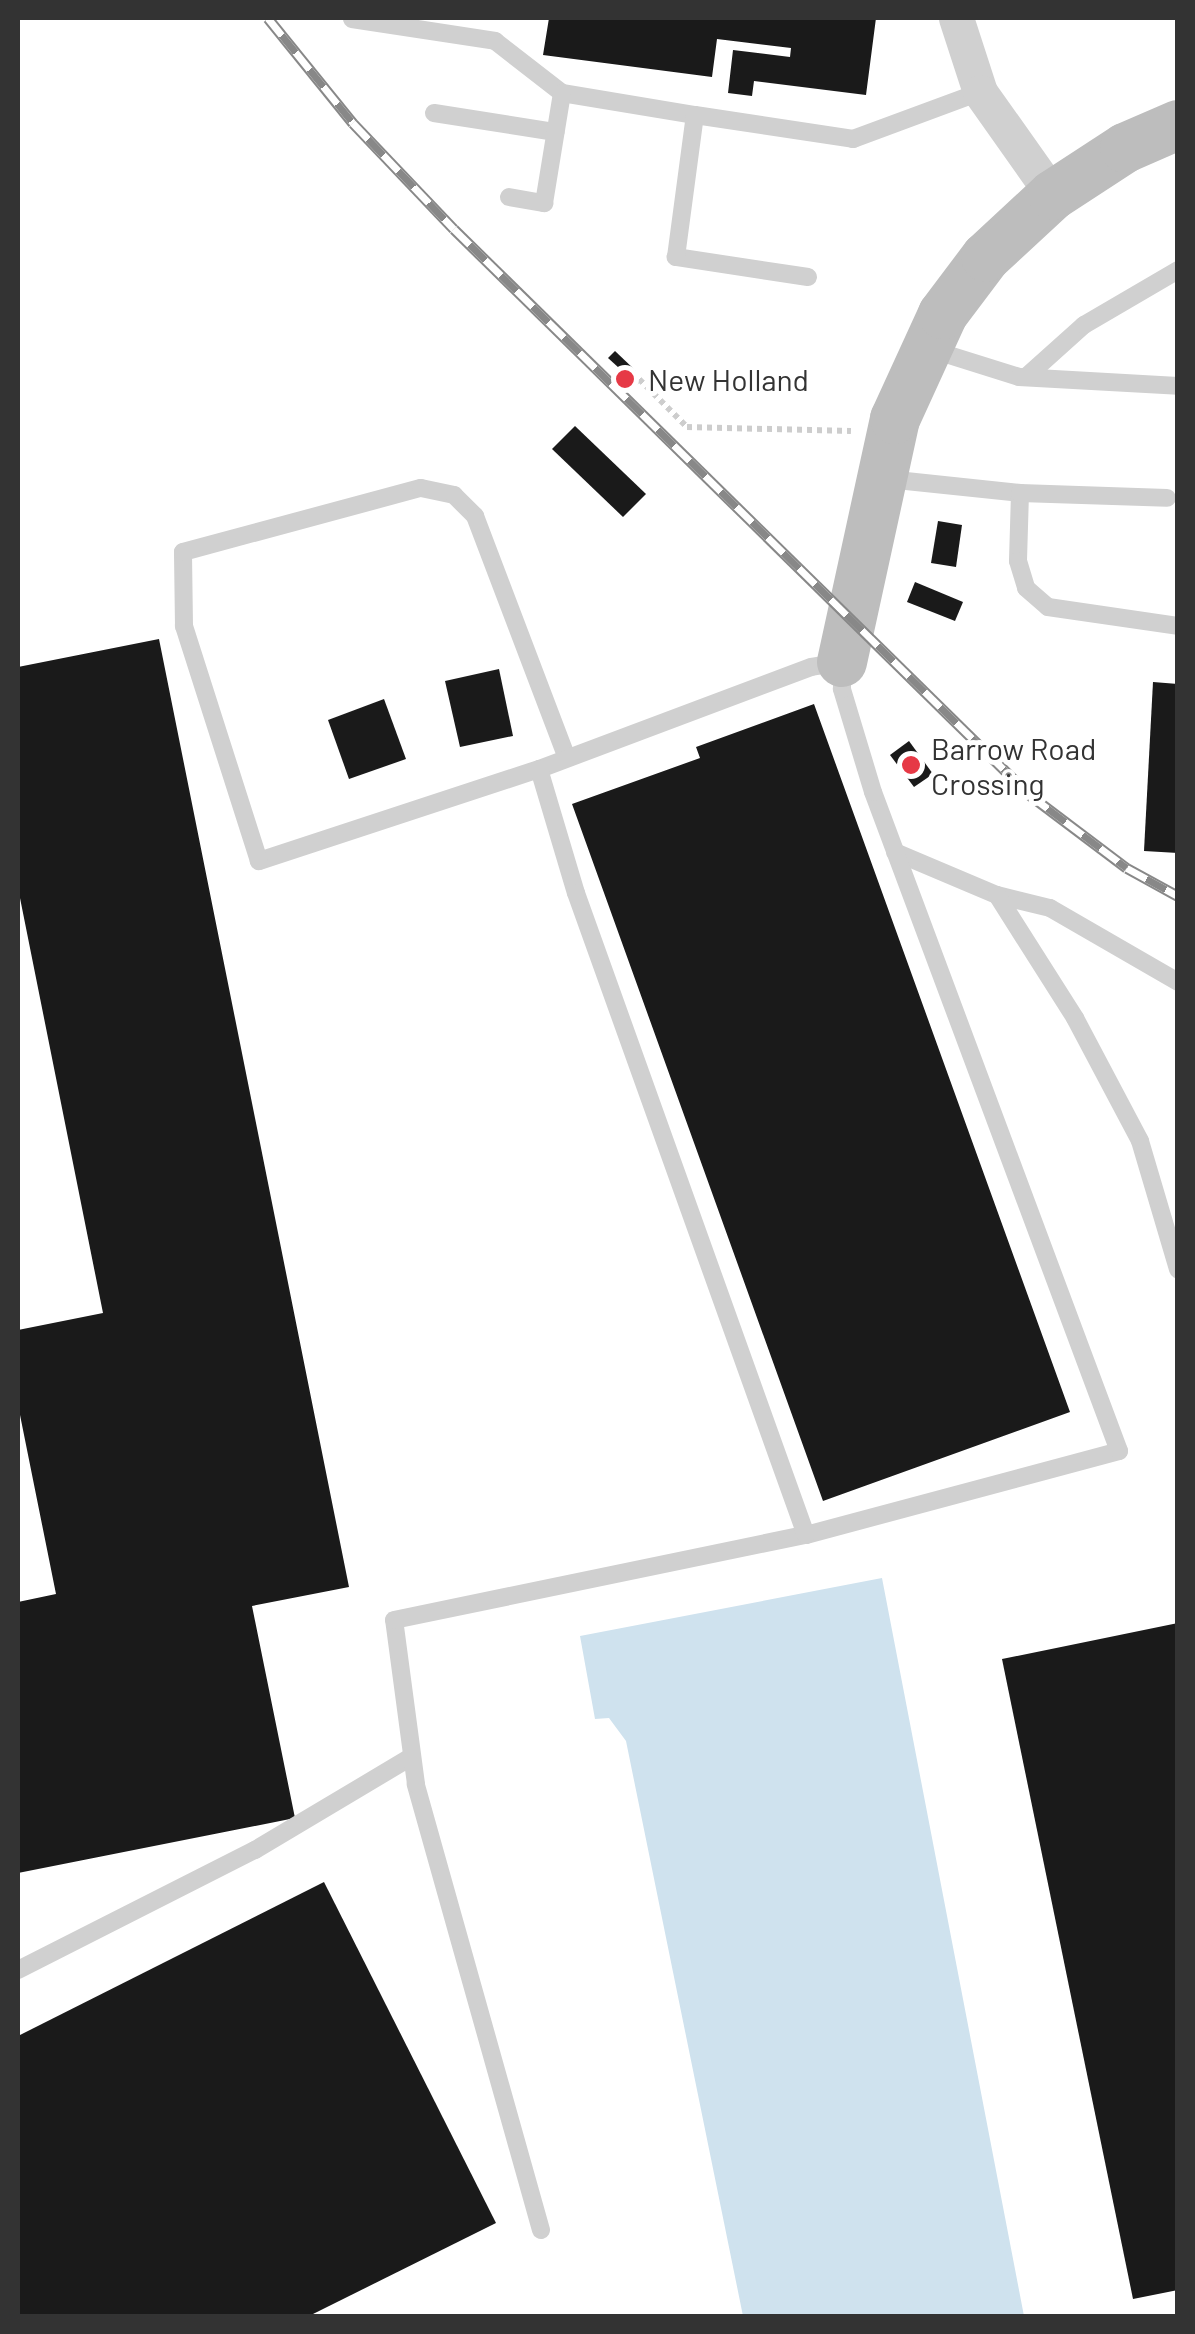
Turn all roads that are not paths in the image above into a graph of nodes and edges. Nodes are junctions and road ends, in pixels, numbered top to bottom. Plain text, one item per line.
1 (956, 18) edge
2 (352, 19) edge
3 (980, 92) junction
4 (562, 93) junction
5 (434, 113) dead end
6 (695, 115) junction
7 (1178, 125) edge
8 (556, 132) junction
9 (1053, 195) junction
10 (509, 197) dead end
11 (1178, 270) edge
12 (808, 277) dead end
13 (925, 347) junction
14 (1026, 377) junction
15 (1178, 386) edge
16 (887, 455) junction
17 (1020, 494) junction
18 (1167, 498) dead end
19 (1178, 626) edge
20 (842, 662) junction
21 (566, 756) junction
22 (538, 768) junction
23 (895, 852) junction
24 (997, 894) junction
25 (1178, 982) edge
26 (1178, 1269) edge
27 (806, 1535) junction
28 (411, 1756) junction
29 (18, 1970) edge
30 (540, 2230) dead end

1 - 3 street
2 - 4 lane
3 - 6 lane
3 - 9 street
4 - 6 lane
4 - 8 lane
5 - 8 lane
6 - 12 lane
7 - 9 main road
8 - 10 lane
9 - 13 main road
11 - 14 lane
13 - 14 lane
13 - 16 main road
14 - 15 lane
16 - 17 lane
16 - 20 main road
17 - 18 lane
17 - 19 lane
20 - 21 lane
20 - 23 lane
21 - 22 lane
21 - 22 lane
22 - 27 lane
23 - 24 lane
23 - 27 lane
24 - 25 lane
24 - 26 lane
27 - 28 lane
28 - 29 lane
28 - 30 lane

